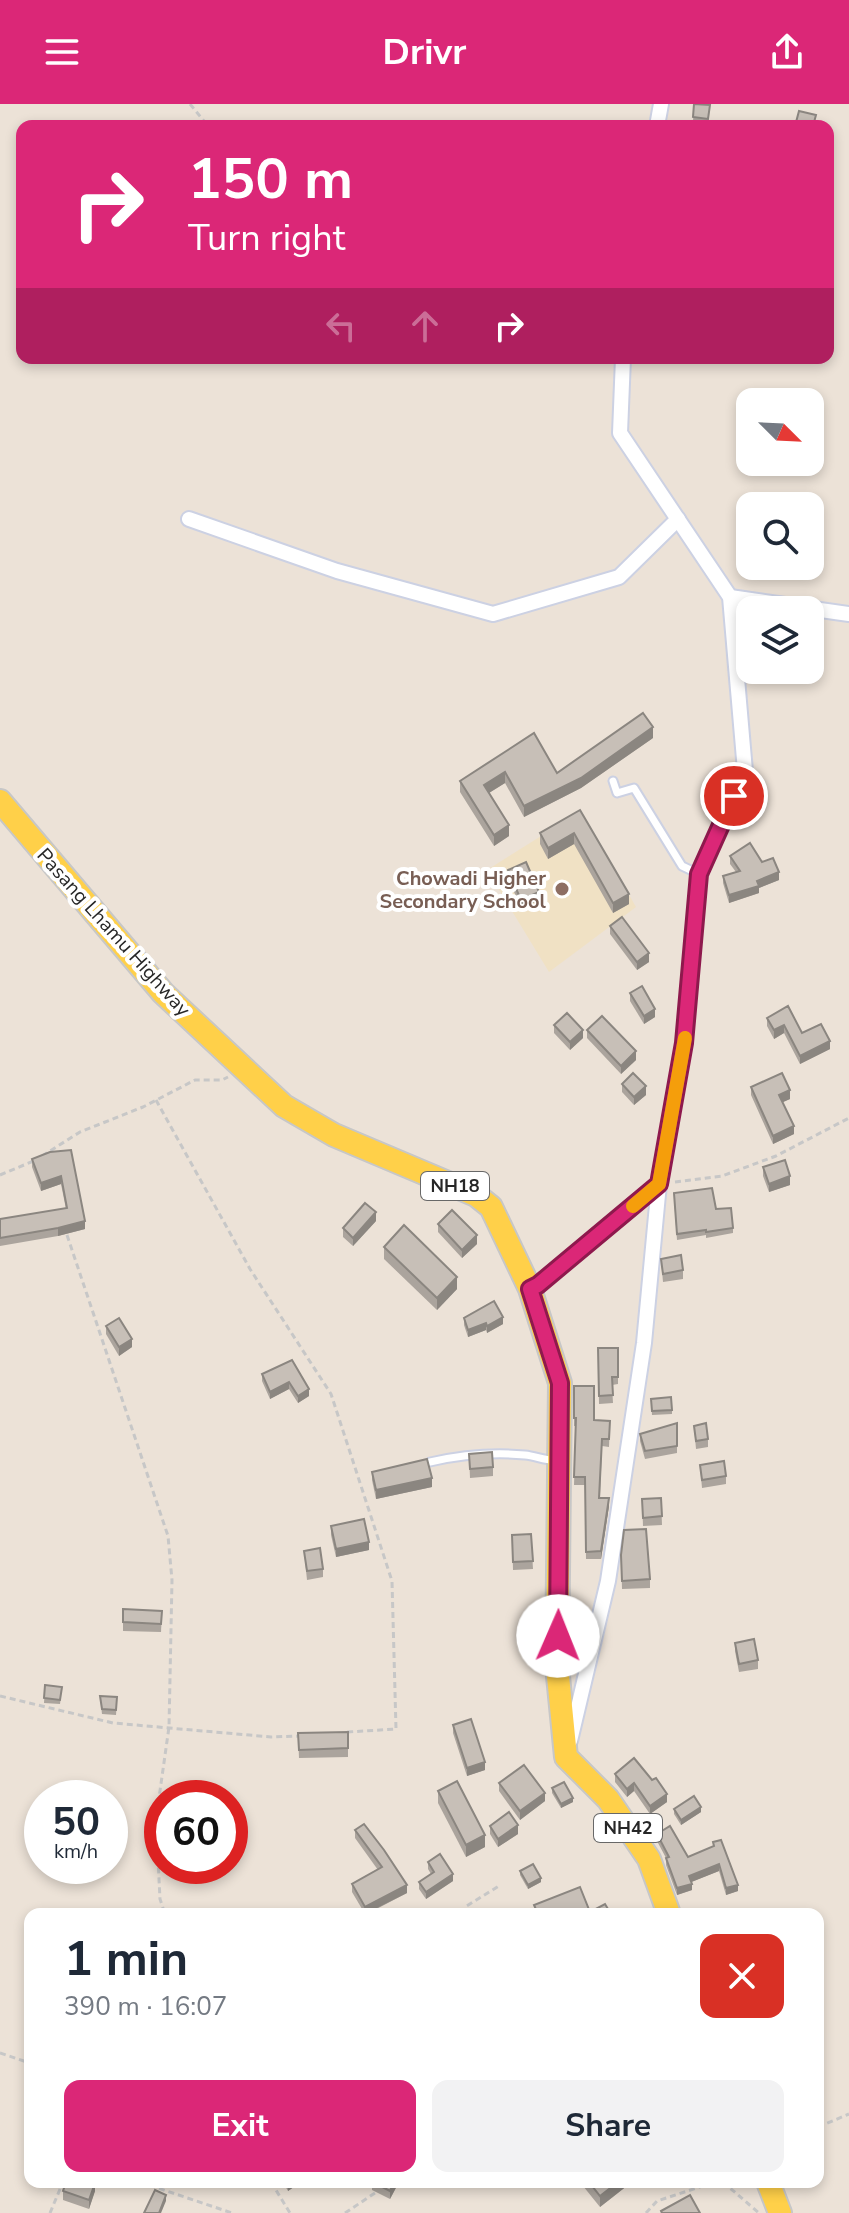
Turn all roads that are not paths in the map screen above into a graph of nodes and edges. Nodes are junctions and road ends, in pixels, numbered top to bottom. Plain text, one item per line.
1 (623, 364) edge
2 (189, 519) dead end
3 (678, 519) junction
4 (730, 597) junction
5 (849, 614) edge
6 (613, 781) dead end
7 (0, 801) edge
8 (699, 874) junction
9 (659, 1184) junction
10 (530, 1289) junction
11 (558, 1459) junction
12 (430, 1462) edge
13 (566, 1757) junction
14 (667, 1908) edge
15 (770, 2188) edge
16 (780, 2213) edge

1 - 3 street
2 - 3 street
3 - 4 street
4 - 5 street
4 - 8 street
6 - 8 lane
7 - 10 main road, Pasang Lhamu Highway / NH18
8 - 9 street
9 - 10 street
9 - 13 street
10 - 11 main road, Pasang Lhamu Highway / NH18
11 - 12 lane
11 - 13 main road, Pasang Lhamu Highway / NH18
13 - 14 main road, NH42
15 - 16 main road

